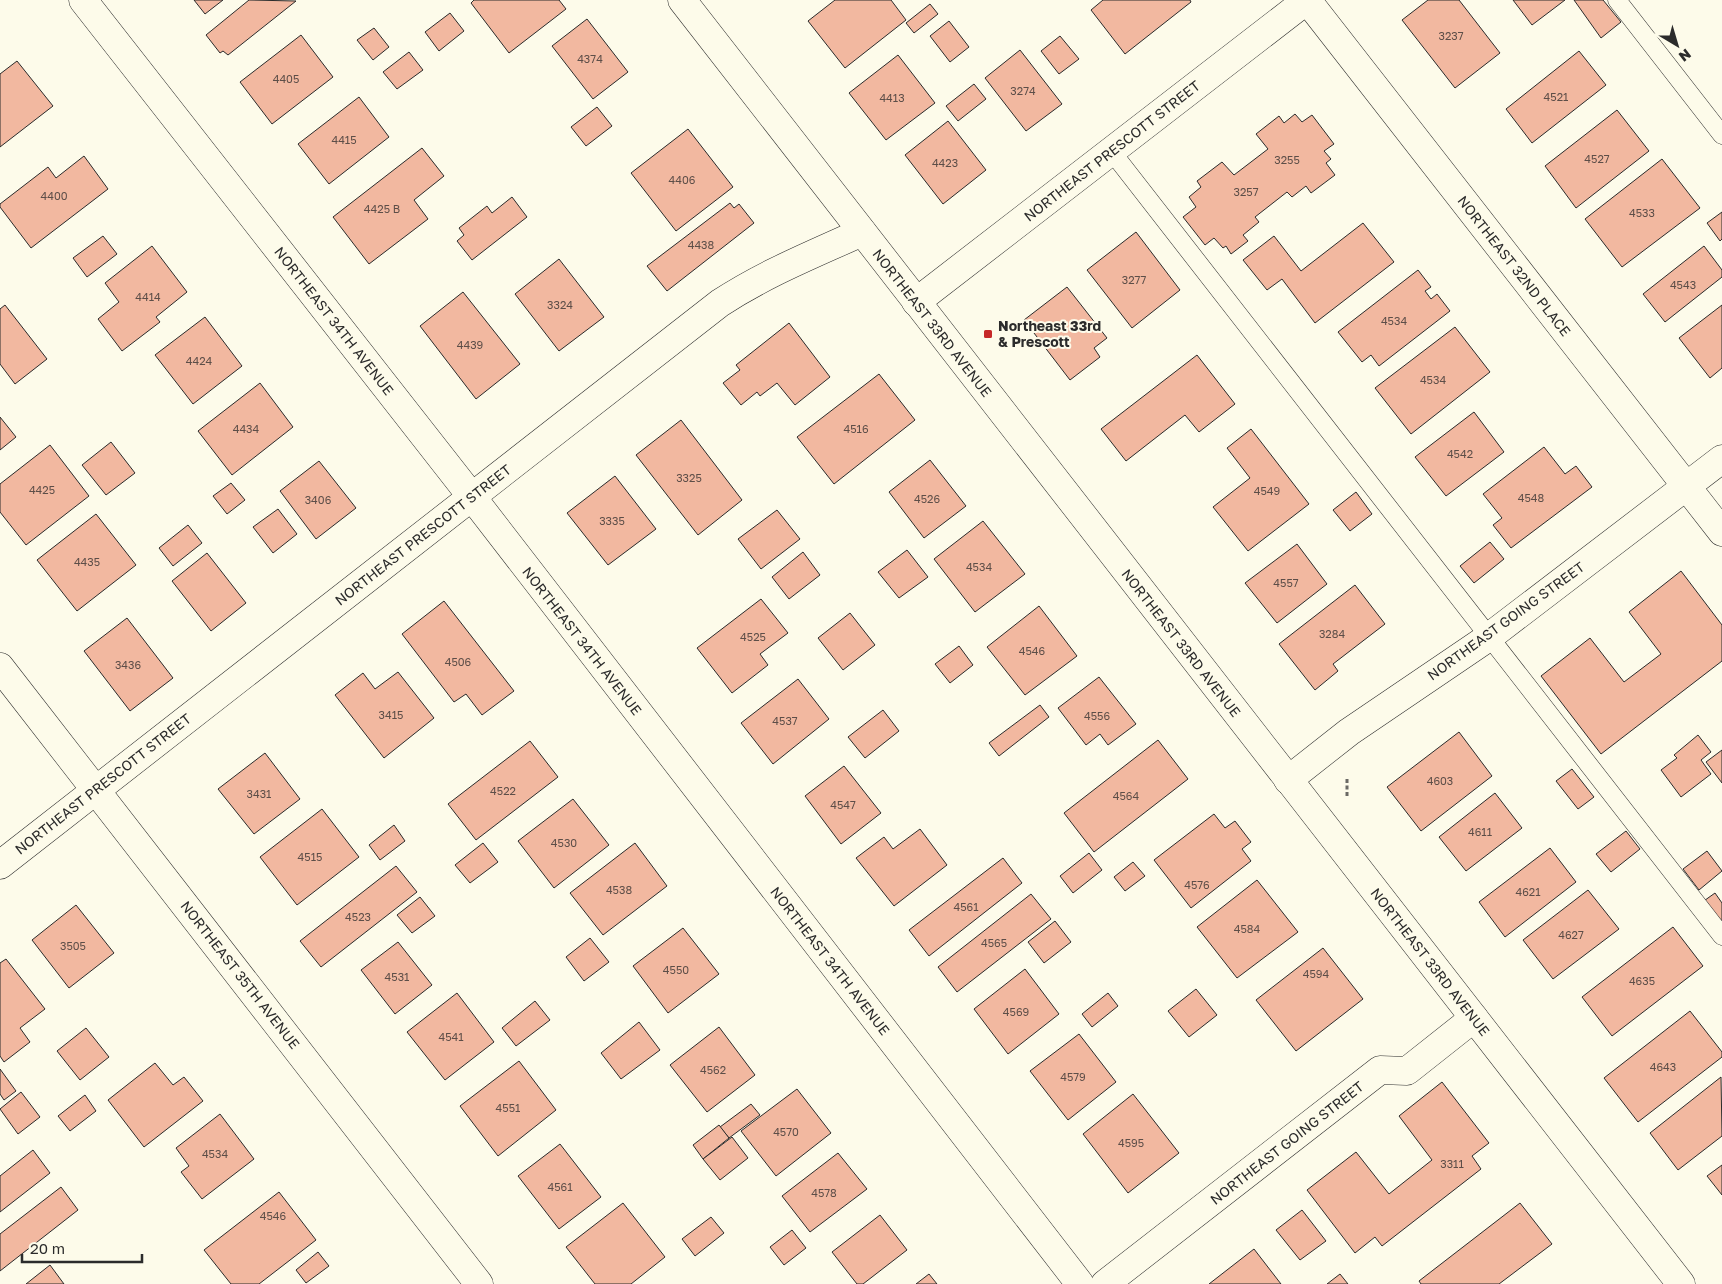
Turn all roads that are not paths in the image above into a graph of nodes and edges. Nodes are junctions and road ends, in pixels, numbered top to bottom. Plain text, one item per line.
1 (82, 0) edge
2 (682, 0) edge
3 (1307, 0) edge
4 (1617, 0) edge
5 (1722, 135) edge
6 (1112, 152) junction
7 (862, 232) junction
8 (916, 302) junction
9 (1722, 459) edge
10 (1686, 486) junction
11 (472, 497) junction
12 (1722, 532) edge
13 (1489, 637) junction
14 (0, 667) edge
15 (1288, 780) junction
16 (96, 790) junction
17 (0, 864) edge
18 (1722, 936) edge
19 (1474, 1018) junction
20 (480, 1284) edge
21 (1080, 1284) edge
22 (1105, 1284) edge
23 (1681, 1284) edge

1 - 11 street, NORTHEAST 34TH AVENUE
2 - 7 street, NORTHEAST 33RD AVENUE
3 - 6 street, NORTHEAST PRESCOTT STREET
3 - 10 street, NORTHEAST 32ND PLACE
4 - 5 lane
6 - 8 street, NORTHEAST PRESCOTT STREET
6 - 13 lane
7 - 8 street, NORTHEAST 33RD AVENUE
7 - 11 street, NORTHEAST PRESCOTT STREET
8 - 15 street, NORTHEAST 33RD AVENUE
9 - 10 street, NORTHEAST GOING STREET
10 - 12 street, NORTHEAST 32ND PLACE
10 - 13 street, NORTHEAST GOING STREET
11 - 16 street, NORTHEAST PRESCOTT STREET
11 - 21 street, NORTHEAST 34TH AVENUE
13 - 15 street, NORTHEAST GOING STREET
13 - 18 lane
14 - 16 street, NORTHEAST 35TH AVENUE
15 - 19 street, NORTHEAST 33RD AVENUE
16 - 17 street, NORTHEAST PRESCOTT STREET
16 - 20 street, NORTHEAST 35TH AVENUE
19 - 22 street, NORTHEAST GOING STREET
19 - 23 street, NORTHEAST 33RD AVENUE

